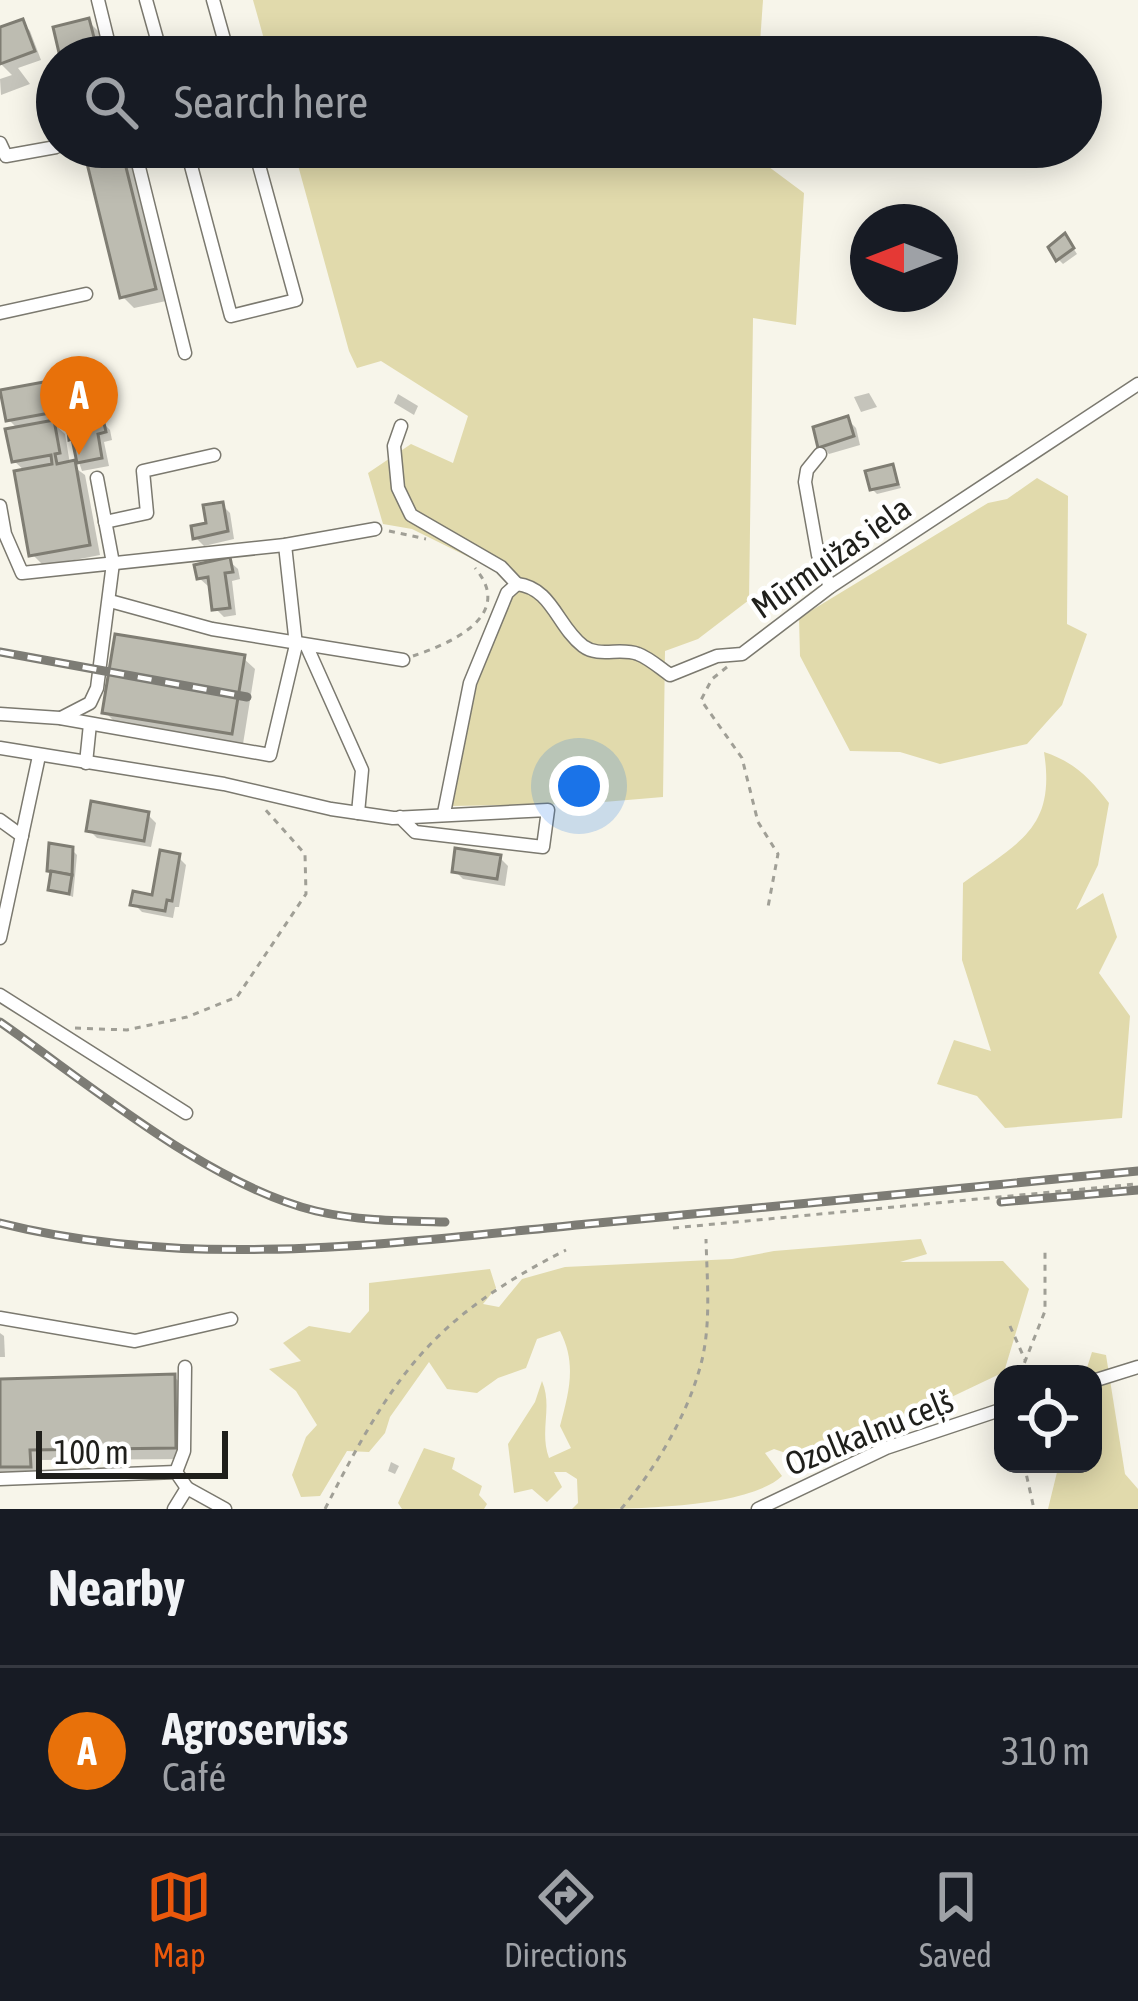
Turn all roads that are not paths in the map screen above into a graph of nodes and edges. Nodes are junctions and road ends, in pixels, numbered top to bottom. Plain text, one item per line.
1 (98, 0) edge
2 (146, 0) edge
3 (213, 0) edge
4 (107, 36) edge
5 (155, 36) edge
6 (223, 36) edge
7 (0, 143) edge
8 (36, 151) edge
9 (139, 168) edge
10 (192, 168) edge
11 (260, 168) edge
12 (86, 293) dead end
13 (0, 313) edge
14 (185, 353) dead end
15 (1138, 384) edge
16 (401, 426) dead end
17 (820, 454) dead end
18 (214, 455) dead end
19 (97, 478) dead end
20 (0, 506) edge
21 (105, 522) junction
22 (375, 529) road end
23 (285, 545) junction
24 (113, 563) junction
25 (518, 584) junction
26 (830, 587) junction
27 (110, 601) junction
28 (301, 646) junction
29 (403, 660) road end
30 (0, 714) edge
31 (60, 718) junction
32 (91, 724) junction
33 (0, 748) edge
34 (39, 756) junction
35 (86, 763) junction
36 (358, 813) junction
37 (444, 813) junction
38 (400, 817) junction
39 (0, 820) edge
40 (22, 836) junction
41 (0, 938) edge
42 (0, 995) edge
43 (186, 1113) dead end
44 (0, 1318) edge
45 (231, 1319) dead end
46 (1138, 1366) edge
47 (185, 1367) dead end
48 (1102, 1378) edge
49 (994, 1411) edge
50 (176, 1472) junction
51 (0, 1479) edge
52 (187, 1488) junction
53 (174, 1509) edge
54 (225, 1509) edge
55 (758, 1509) edge

1 - 4 street
2 - 5 street
3 - 6 street
7 - 8 street
9 - 14 street
10 - 11 street
12 - 13 street
15 - 26 street, Mūrmuižas iela
16 - 25 street
17 - 26 street
18 - 21 street
19 - 21 street
20 - 24 street
21 - 24 street
22 - 23 street
23 - 24 street
23 - 28 street
24 - 27 street
25 - 26 street, Mūrmuižas iela
25 - 37 street
27 - 28 street
27 - 31 street
28 - 29 street
28 - 32 street
28 - 36 street
30 - 31 street
31 - 32 street
32 - 35 street
33 - 34 street
34 - 35 street
34 - 40 street
35 - 36 street
36 - 38 street
37 - 38 street
37 - 38 street
39 - 40 street
40 - 41 street
42 - 43 street
44 - 45 street
46 - 48 street
47 - 50 street
49 - 55 street, Ozolkalnu ceļš
50 - 51 street
50 - 52 street
52 - 53 street
52 - 54 street

